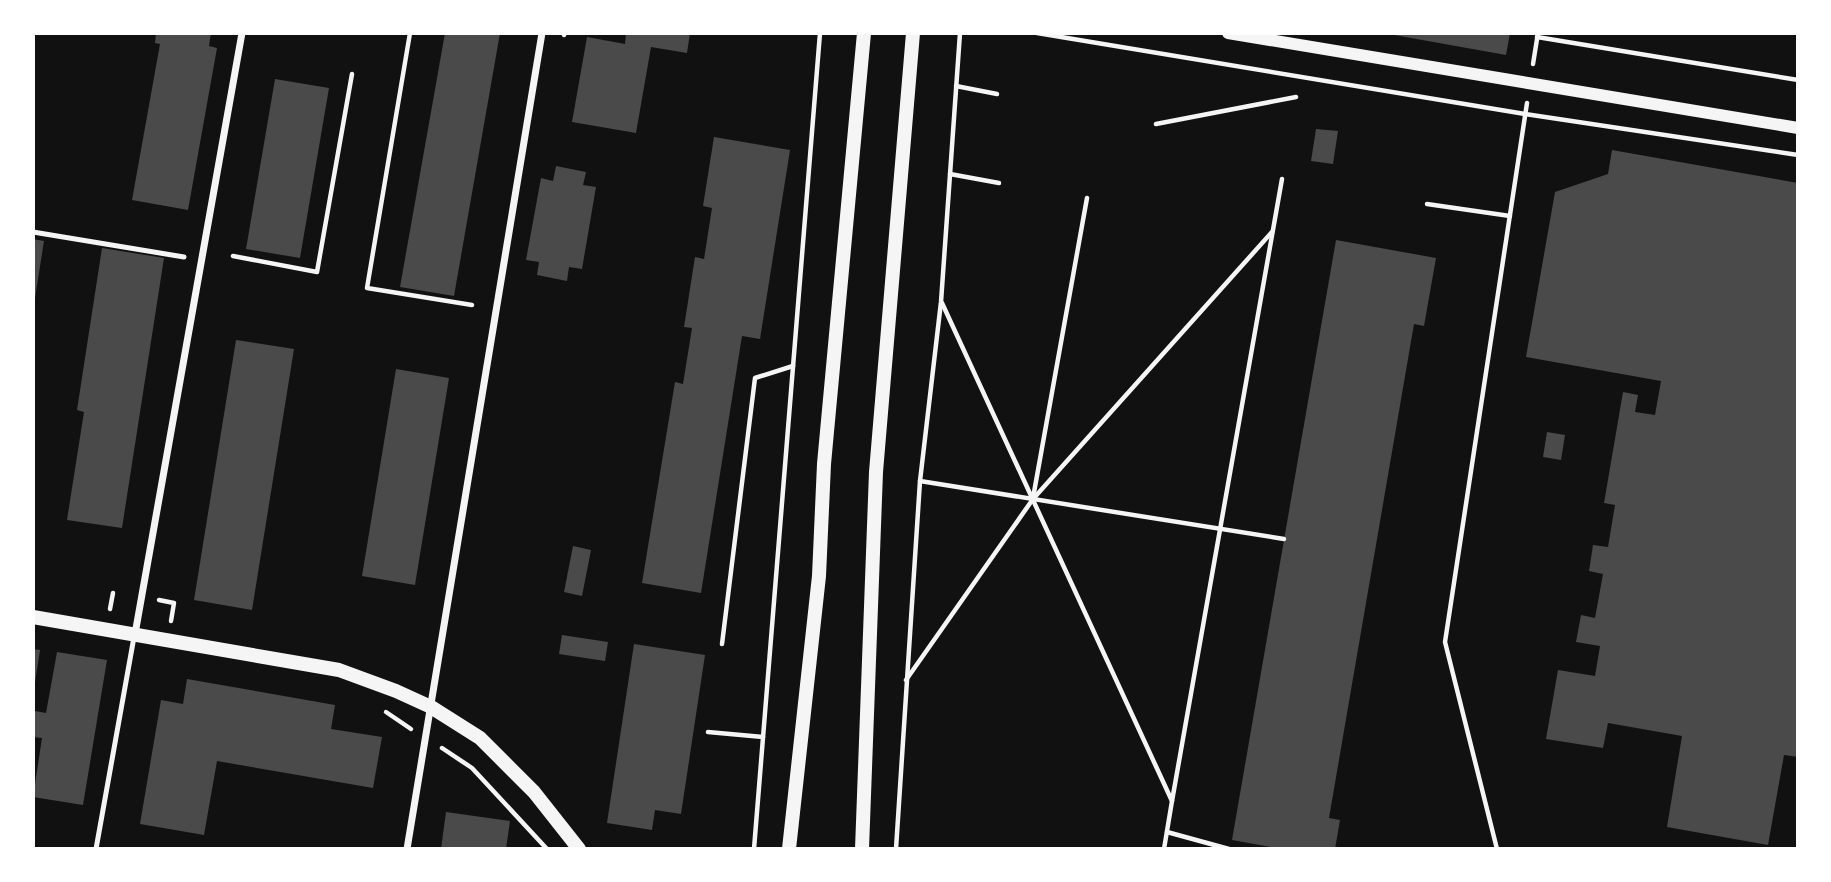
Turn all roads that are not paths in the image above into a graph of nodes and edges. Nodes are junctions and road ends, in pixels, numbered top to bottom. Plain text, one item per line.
1 (242, 33) edge
2 (542, 33) edge
3 (864, 33) edge
4 (913, 33) edge
5 (1228, 33) edge
6 (1273, 33) edge
7 (1305, 46) junction
8 (1798, 128) edge
9 (33, 232) edge
10 (184, 257) dead end
11 (33, 617) edge
12 (135, 634) junction
13 (431, 707) junction
14 (96, 849) edge
15 (407, 849) edge
16 (579, 849) edge
17 (789, 849) edge
18 (862, 849) edge

1 - 12 street
2 - 13 street
3 - 17 main road
4 - 18 main road
5 - 7 street
6 - 7 street
7 - 8 street
9 - 10 lane
11 - 12 main road
12 - 13 main road
12 - 14 lane
13 - 15 street
13 - 16 main road

